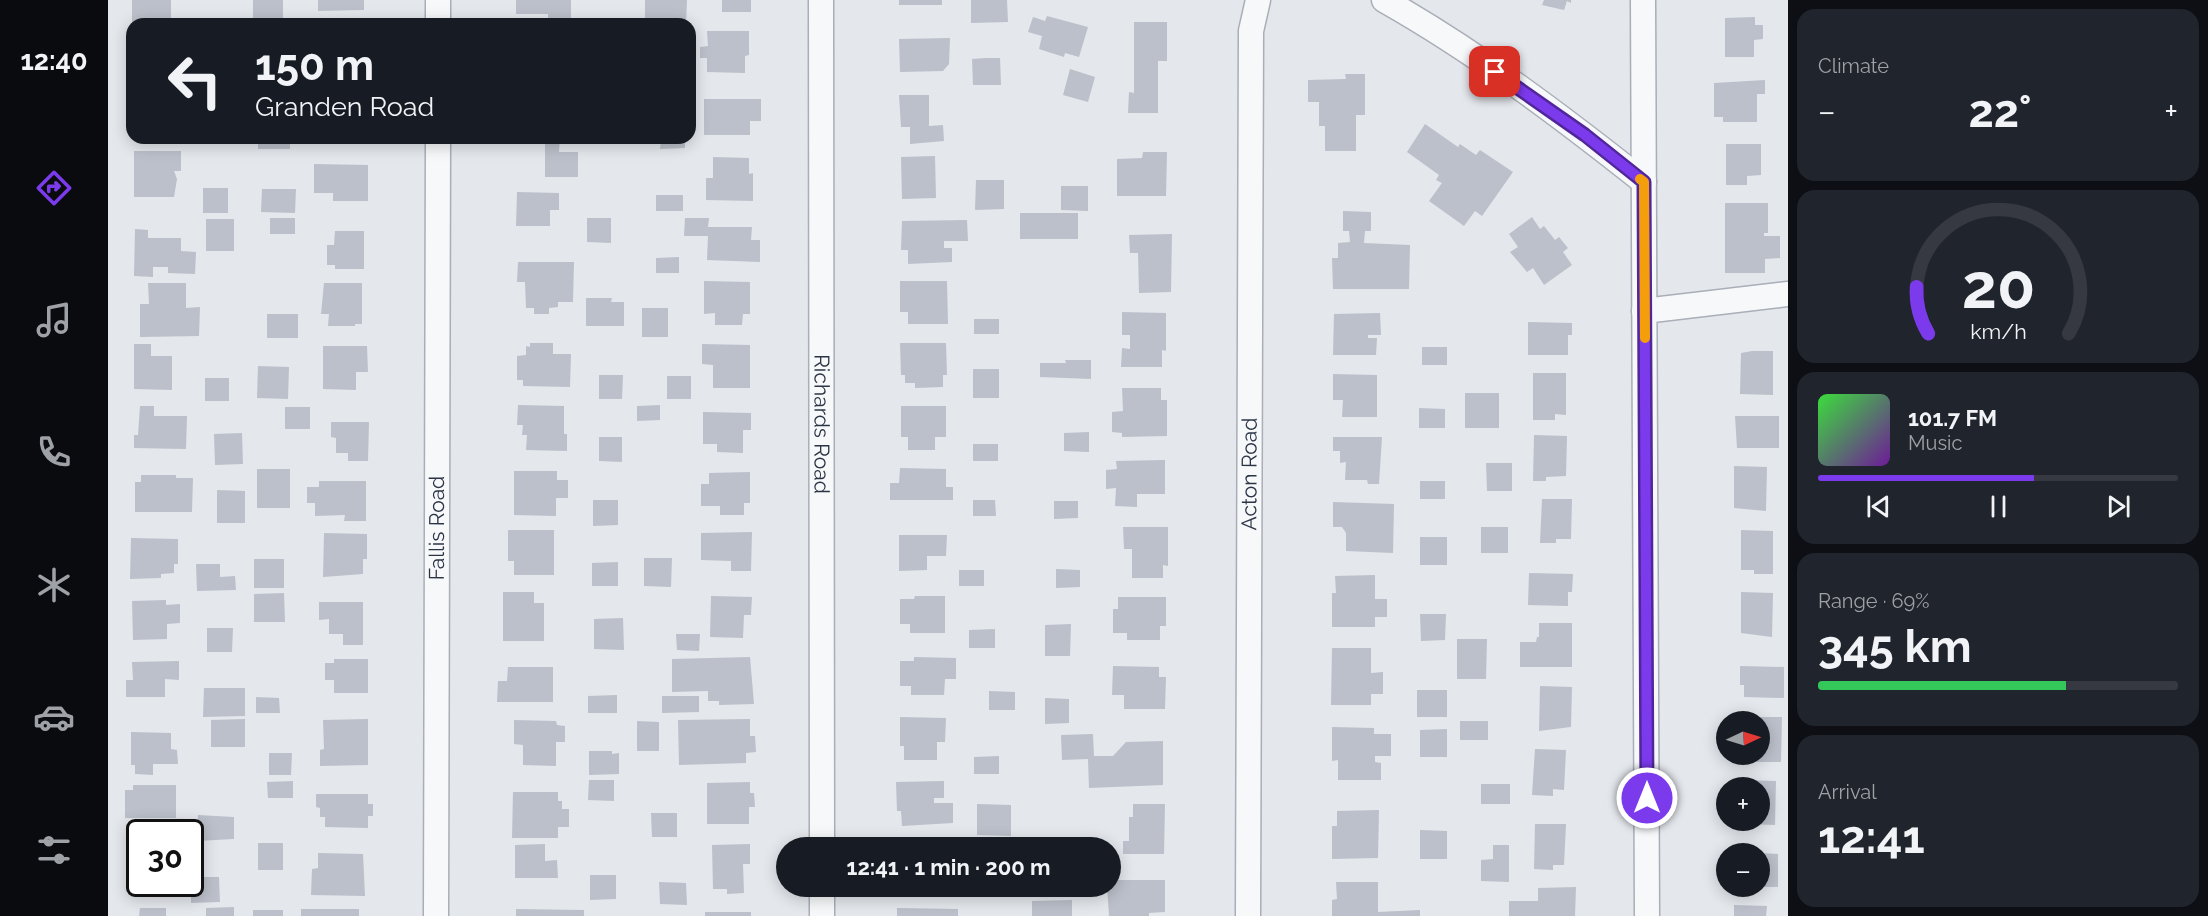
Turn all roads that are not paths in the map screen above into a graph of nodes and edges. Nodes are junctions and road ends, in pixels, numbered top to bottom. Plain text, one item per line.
1 (438, 0) edge
2 (821, 0) edge
3 (1243, 0) edge
4 (1258, 0) edge
5 (1384, 0) edge
6 (1643, 0) edge
7 (438, 18) edge
8 (1251, 31) junction
9 (438, 144) edge
10 (1644, 182) junction
11 (1788, 294) edge
12 (1644, 311) junction
13 (822, 837) edge
14 (822, 897) edge
15 (436, 916) edge
16 (822, 916) edge
17 (1248, 916) edge
18 (1647, 916) edge

1 - 7 street
2 - 13 street, Richards Road
3 - 8 street, Acton Road
4 - 8 street, Acton Road
5 - 10 street
6 - 10 street
8 - 17 street, Acton Road
9 - 15 street, Fallis Road
10 - 12 street
11 - 12 street
12 - 18 street
14 - 16 street

